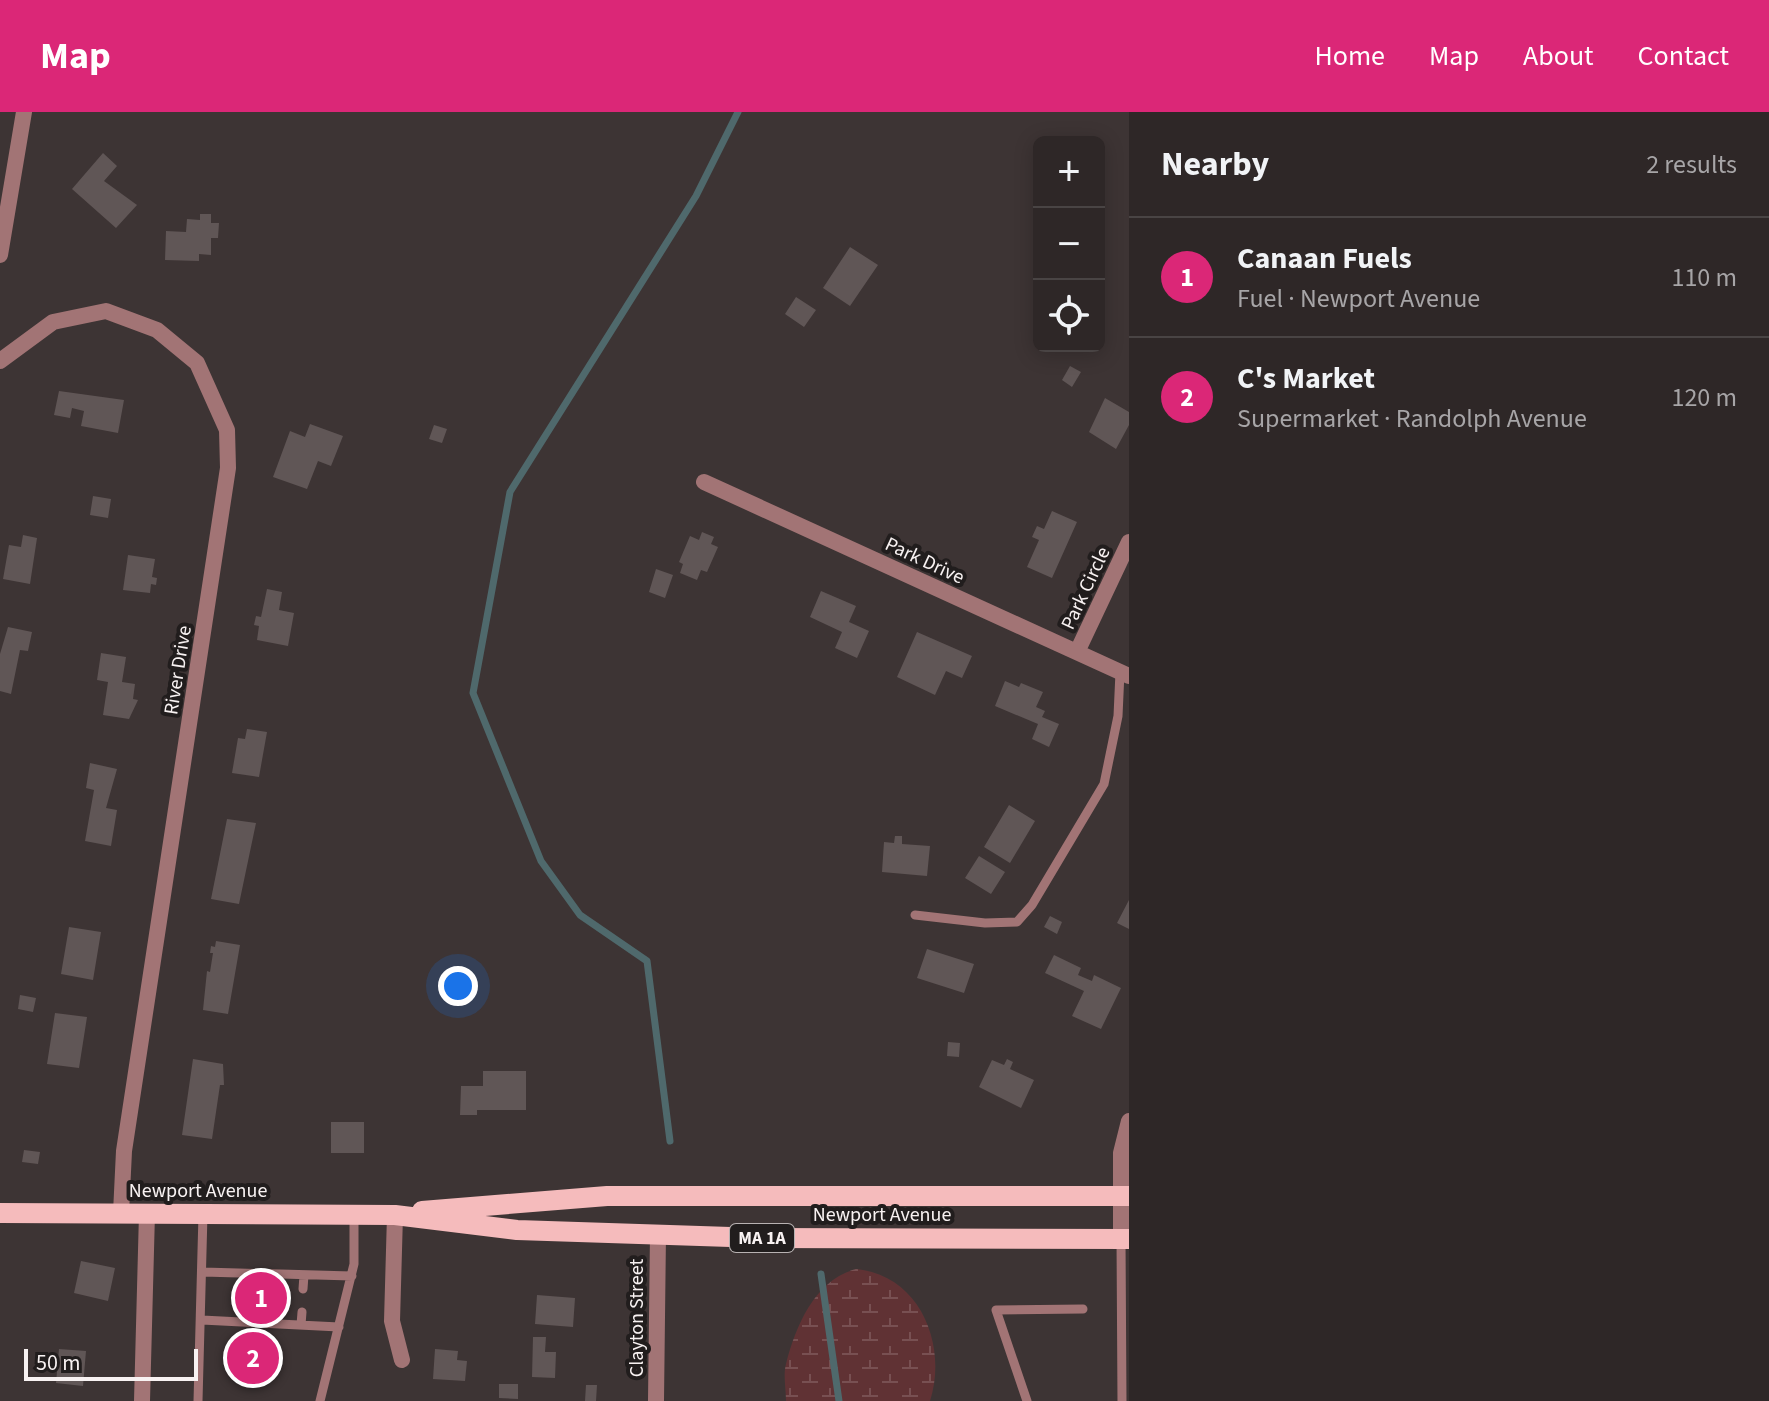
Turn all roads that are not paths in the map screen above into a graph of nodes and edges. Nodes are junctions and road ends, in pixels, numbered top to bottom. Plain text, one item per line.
1 (24, 112) edge
2 (0, 255) edge
3 (0, 361) edge
4 (704, 482) dead end
5 (1129, 542) edge
6 (1077, 652) junction
7 (1125, 674) edge
8 (915, 915) dead end
9 (1129, 1121) edge
10 (1125, 1196) edge
11 (0, 1213) edge
12 (121, 1213) junction
13 (147, 1213) junction
14 (203, 1214) junction
15 (354, 1214) junction
16 (395, 1215) junction
17 (658, 1234) junction
18 (1125, 1239) edge
19 (203, 1272) junction
20 (246, 1273) junction
21 (275, 1274) junction
22 (304, 1275) junction
23 (352, 1276) junction
24 (245, 1287) dead end
25 (274, 1288) dead end
26 (303, 1289) dead end
27 (1083, 1309) dead end
28 (244, 1310) dead end
29 (274, 1311) dead end
30 (302, 1312) dead end
31 (202, 1320) junction
32 (244, 1322) junction
33 (274, 1323) junction
34 (301, 1325) junction
35 (339, 1327) junction
36 (402, 1360) dead end
37 (1125, 1374) edge
38 (142, 1401) edge
39 (198, 1401) edge
40 (320, 1401) edge
41 (656, 1401) edge
42 (1027, 1401) edge
43 (1122, 1401) edge

1 - 2 street
3 - 12 street, River Drive
4 - 6 street, Park Drive
5 - 6 street, Park Circle
6 - 7 street, Park Drive
7 - 8 lane
9 - 10 street
10 - 16 main road, Newport Avenue / MA 1A
10 - 18 street
11 - 12 main road, Newport Avenue / MA 1A
12 - 13 main road, Newport Avenue / MA 1A
13 - 14 main road, Newport Avenue / MA 1A
13 - 38 street
14 - 15 main road, Newport Avenue / MA 1A
14 - 19 lane
15 - 16 main road, Newport Avenue / MA 1A
15 - 23 lane
16 - 17 main road, Newport Avenue / MA 1A
16 - 36 street
17 - 18 main road, Newport Avenue / MA 1A
17 - 41 street, Clayton Street
18 - 37 lane
19 - 20 lane
19 - 31 lane
20 - 21 lane
20 - 24 lane
21 - 22 lane
21 - 25 lane
22 - 23 lane
22 - 26 lane
23 - 35 lane
27 - 42 lane
28 - 32 lane
29 - 33 lane
30 - 34 lane
31 - 32 lane
31 - 39 lane
32 - 33 lane
33 - 34 lane
34 - 35 lane
35 - 40 lane
37 - 43 lane

